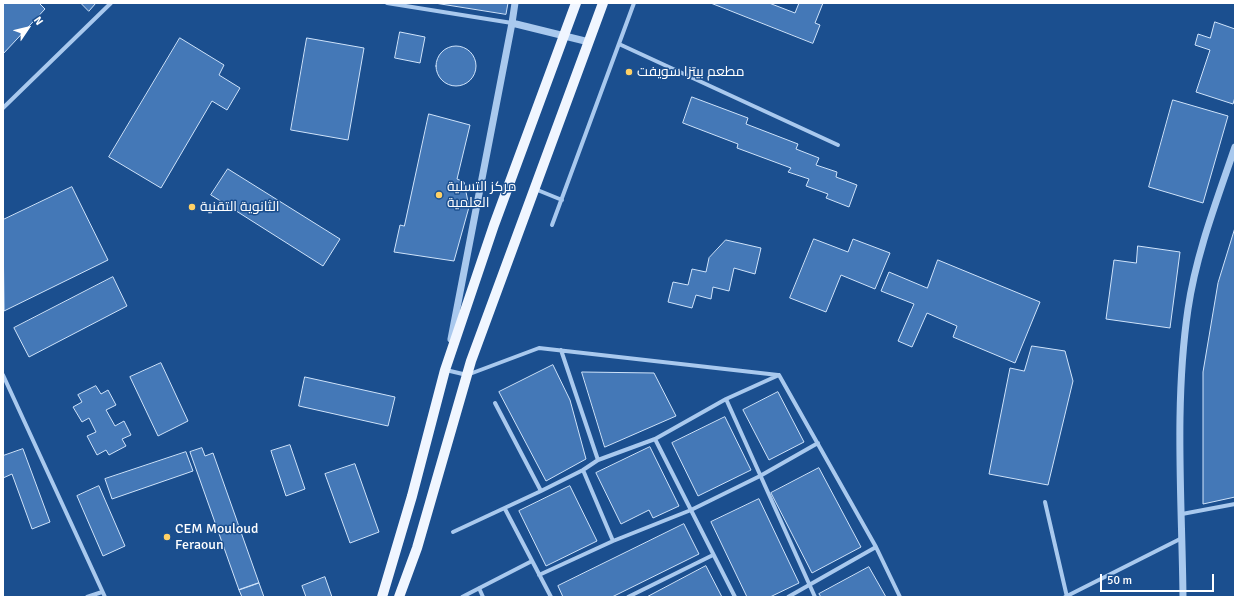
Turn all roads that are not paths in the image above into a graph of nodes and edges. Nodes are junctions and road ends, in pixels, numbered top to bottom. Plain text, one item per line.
1 (111, 3) edge
2 (387, 3) edge
3 (515, 3) edge
4 (576, 3) edge
5 (602, 3) edge
6 (634, 3) edge
7 (512, 23) junction
8 (564, 36) junction
9 (589, 42) junction
10 (619, 44) junction
11 (3, 108) edge
12 (838, 145) dead end
13 (1235, 147) edge
14 (536, 189) junction
15 (562, 200) junction
16 (552, 225) dead end
17 (562, 350) junction
18 (445, 370) junction
19 (3, 375) edge
20 (467, 375) junction
21 (779, 375) junction
22 (726, 399) junction
23 (495, 404) dead end
24 (654, 439) junction
25 (818, 443) junction
26 (598, 460) junction
27 (582, 470) junction
28 (760, 476) junction
29 (541, 491) junction
30 (1045, 502) dead end
31 (1235, 504) edge
32 (505, 509) junction
33 (691, 510) junction
34 (1182, 514) junction
35 (453, 532) dead end
36 (1183, 538) junction
37 (613, 541) junction
38 (876, 547) junction
39 (713, 555) junction
40 (532, 561) junction
41 (540, 575) junction
42 (809, 586) junction
43 (479, 588) junction
44 (102, 592) junction
45 (87, 597) edge
46 (105, 597) edge
47 (382, 597) edge
48 (399, 597) edge
49 (462, 597) edge
50 (483, 597) edge
51 (551, 597) edge
52 (628, 597) edge
53 (735, 597) edge
54 (788, 597) edge
55 (815, 597) edge
56 (900, 597) edge
57 (1066, 597) edge
58 (1183, 597) edge

1 - 11 street
2 - 7 street
3 - 7 street
4 - 8 main road
5 - 9 main road
6 - 10 street
7 - 8 street
7 - 18 street
8 - 9 street
8 - 18 main road
9 - 14 main road
10 - 12 street
10 - 15 street
13 - 34 street
14 - 15 street
14 - 20 main road
15 - 16 street
17 - 20 street
17 - 21 street
17 - 26 street
18 - 20 street
18 - 47 main road
19 - 44 street
20 - 48 main road
21 - 22 street
21 - 25 street
22 - 24 street
22 - 28 street
23 - 29 street
24 - 26 street
24 - 33 street
25 - 28 street
25 - 38 street
26 - 27 street
27 - 29 street
27 - 37 street
28 - 33 street
28 - 42 street
29 - 32 street
30 - 57 street
31 - 34 street
32 - 35 street
32 - 40 street
33 - 37 street
33 - 39 street
34 - 36 street
36 - 57 street
36 - 58 street
37 - 41 street
38 - 42 street
38 - 56 street
39 - 52 street
39 - 53 street
40 - 41 street
40 - 43 street
41 - 51 street
42 - 54 street
42 - 55 street
43 - 49 street
43 - 50 street
44 - 45 street
44 - 46 street

